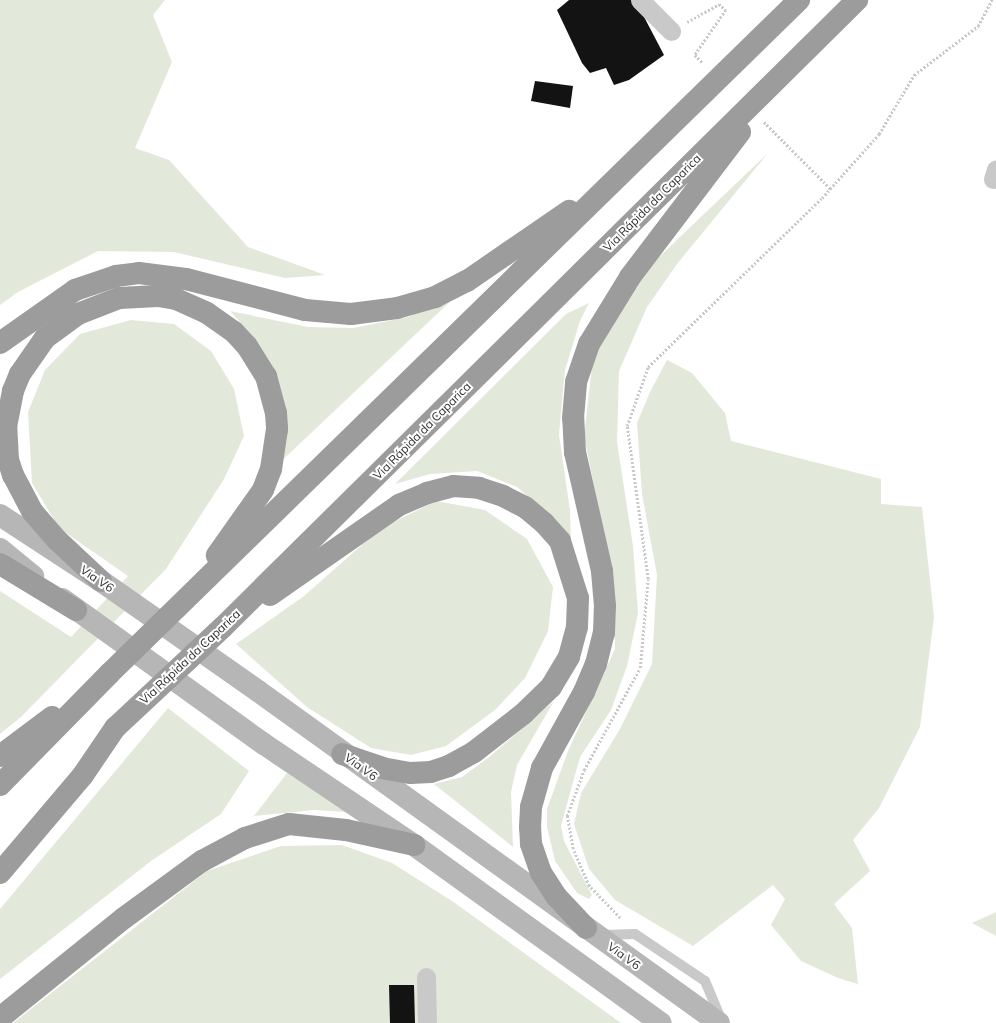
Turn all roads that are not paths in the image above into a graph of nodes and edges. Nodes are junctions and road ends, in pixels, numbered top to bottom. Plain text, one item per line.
1 (640, 0) edge
2 (799, 0) edge
3 (857, 0) edge
4 (671, 31) dead end
5 (787, 70) junction
6 (623, 174) junction
7 (0, 343) edge
8 (0, 515) edge
9 (0, 549) edge
10 (0, 564) edge
11 (101, 581) junction
12 (186, 599) junction
13 (76, 610) junction
14 (223, 627) junction
15 (109, 674) junction
16 (342, 754) junction
17 (0, 756) edge
18 (0, 785) edge
19 (414, 845) junction
20 (0, 873) edge
21 (591, 931) junction
22 (426, 977) dead end
23 (0, 1018) edge
24 (426, 1023) edge
25 (661, 1023) edge
26 (719, 1023) edge
27 (722, 1023) edge

1 - 4 street
2 - 6 highway
3 - 5 highway, Via Rápida da Caparica
5 - 14 highway, Via Rápida da Caparica
5 - 21 highway
6 - 7 highway
6 - 12 highway
8 - 11 main road, Via V6
9 - 13 main road
10 - 13 highway
11 - 12 highway
11 - 16 main road, Via V6
12 - 15 highway
13 - 19 main road
14 - 16 highway
14 - 20 highway, Via Rápida da Caparica
15 - 17 highway
15 - 18 highway
16 - 21 main road, Via V6
19 - 23 highway
19 - 25 main road
21 - 26 main road, Via V6
21 - 27 lane
22 - 24 street

